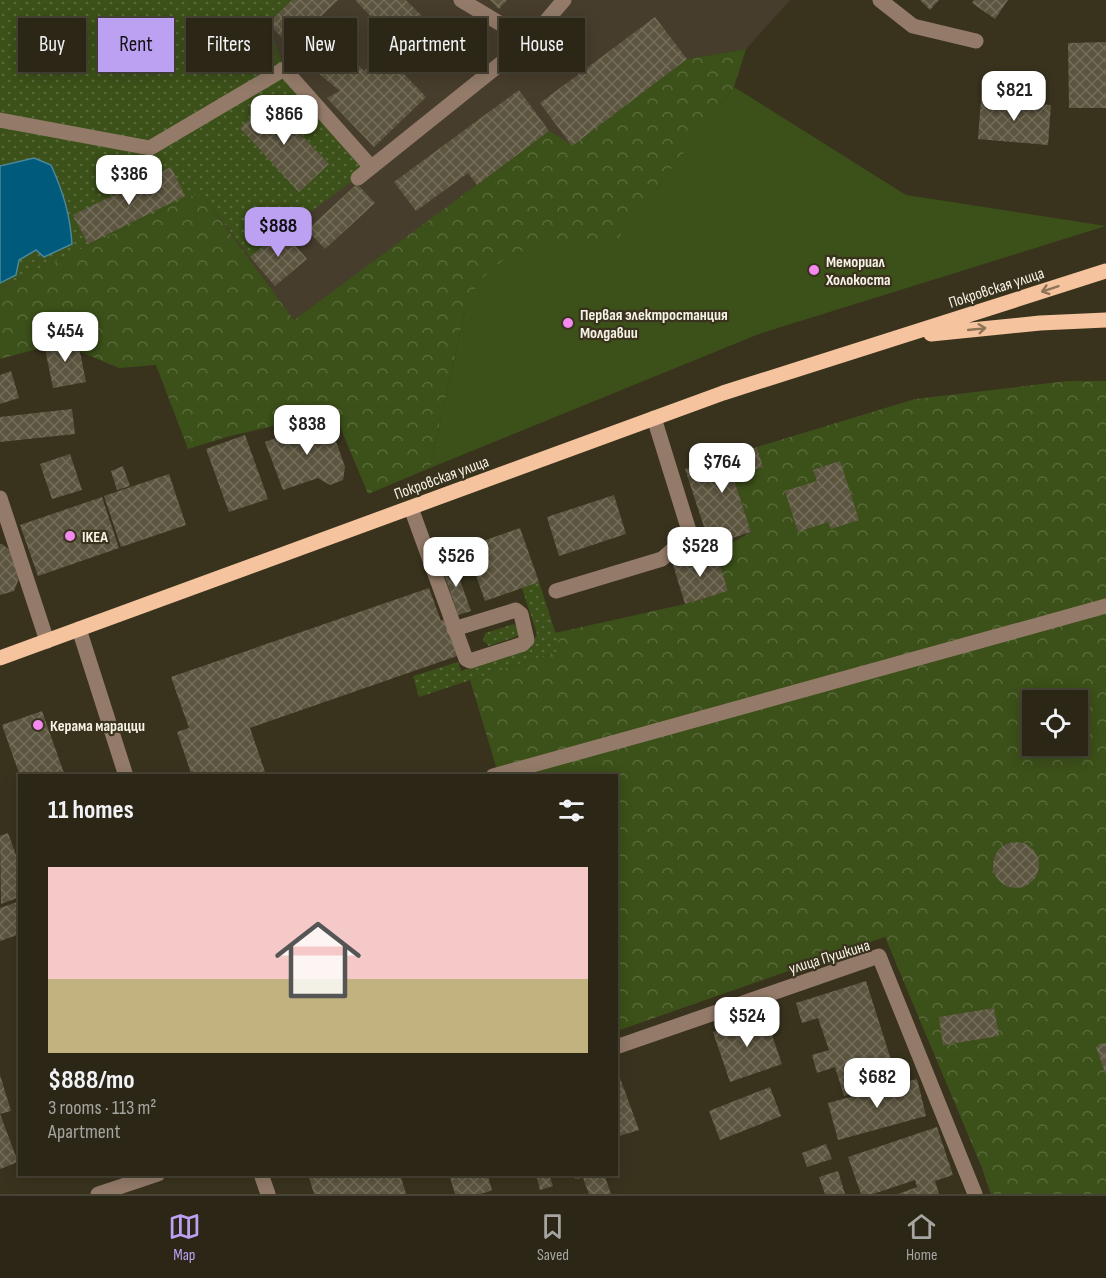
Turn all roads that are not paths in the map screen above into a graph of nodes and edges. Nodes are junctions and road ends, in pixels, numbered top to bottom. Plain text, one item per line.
1 (461, 0) edge
2 (564, 0) edge
3 (880, 0) edge
4 (548, 18) edge
5 (499, 23) edge
6 (976, 41) dead end
7 (499, 64) edge
8 (0, 120) edge
9 (371, 167) junction
10 (358, 178) dead end
11 (1106, 271) edge
12 (1106, 320) edge
13 (898, 337) junction
14 (654, 418) junction
15 (0, 498) edge
16 (411, 508) junction
17 (556, 591) dead end
18 (1106, 606) edge
19 (454, 628) junction
20 (79, 629) junction
21 (47, 641) junction
22 (0, 658) edge
23 (125, 774) edge
24 (500, 774) edge
25 (618, 1046) edge
26 (152, 1176) edge
27 (262, 1176) edge
28 (98, 1194) edge
29 (268, 1194) edge
30 (975, 1194) edge

1 - 5 street
2 - 4 street
3 - 6 street
7 - 9 street
8 - 9 street
9 - 10 street
11 -> 13 main road, Покровская улица
13 -> 12 main road, Покровская улица
13 - 14 main road, Покровская улица
14 - 16 main road, Покровская улица
14 - 17 street
15 - 21 street
16 - 19 street
16 - 20 main road, Покровская улица
18 - 24 street
19 - 19 street
20 - 21 main road, Покровская улица
20 - 23 street
21 - 22 main road, Покровская улица
25 - 30 street, улица Пушкина
26 - 28 street
27 - 29 street

